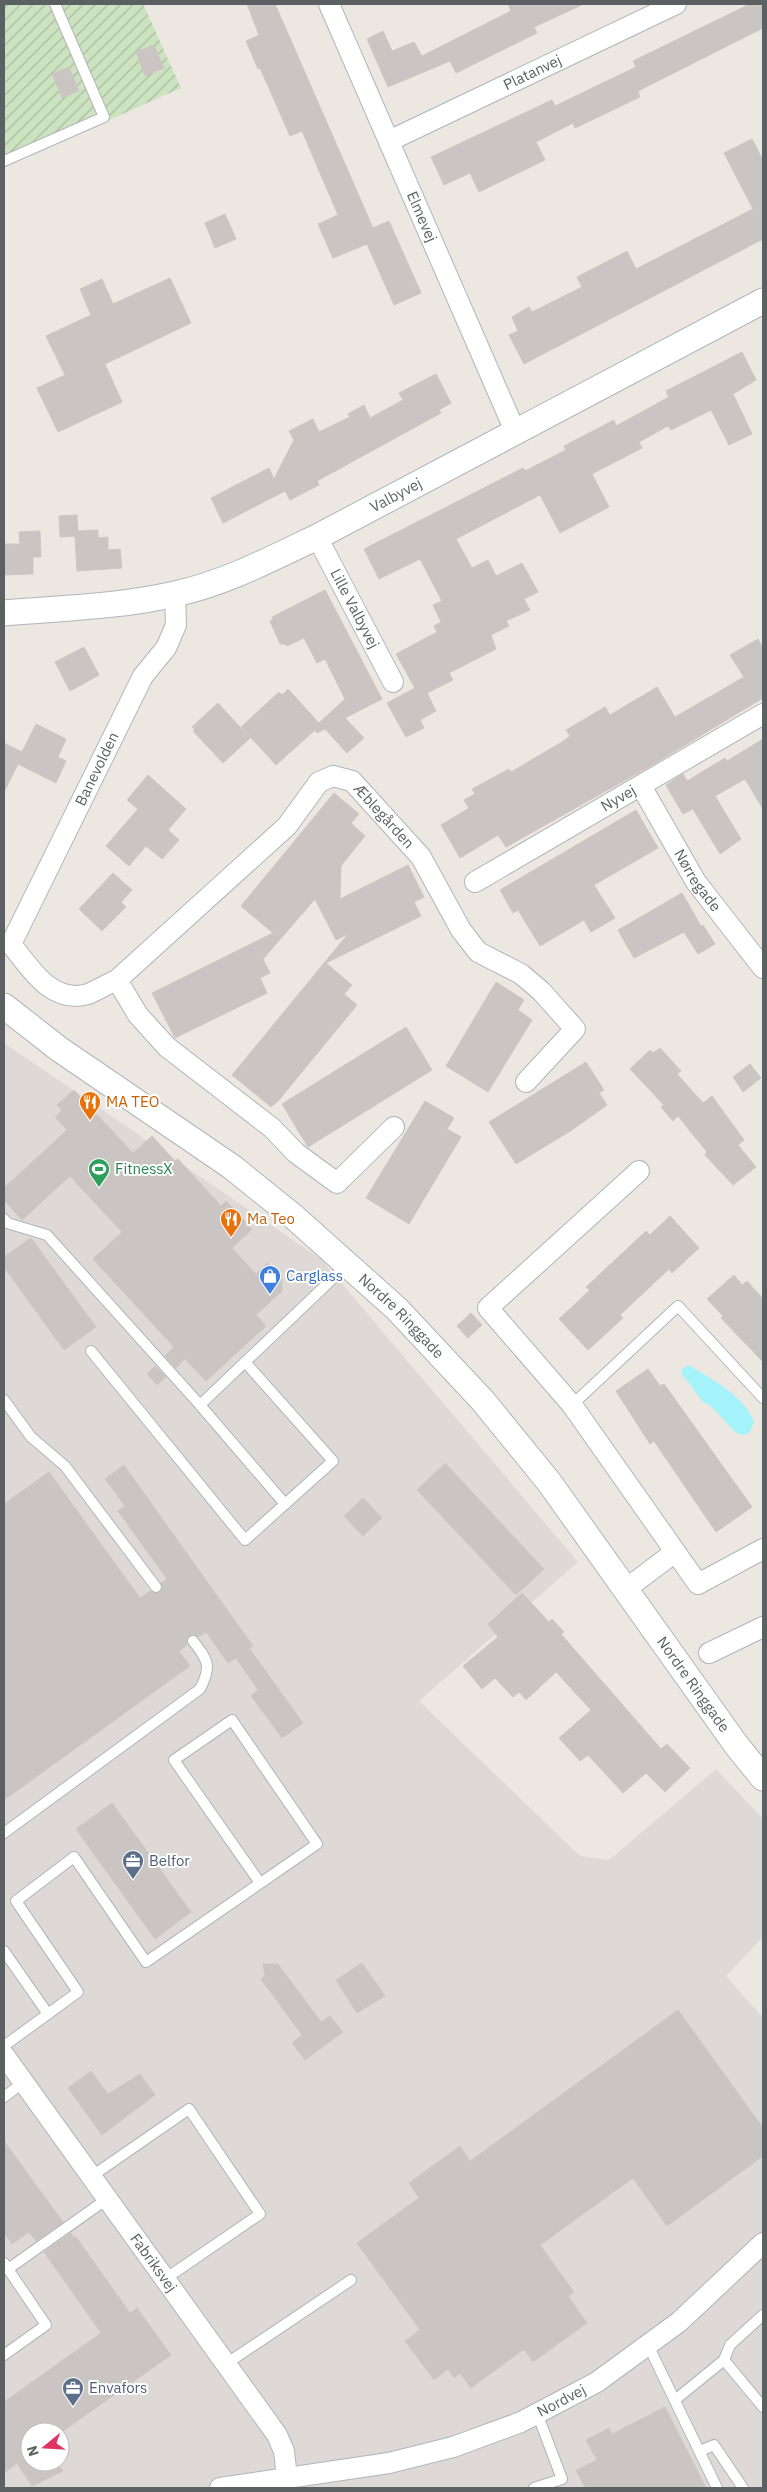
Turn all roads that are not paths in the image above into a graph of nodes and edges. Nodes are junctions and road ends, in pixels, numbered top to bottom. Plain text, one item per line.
1 (55, 4) edge
2 (329, 4) edge
3 (676, 4) edge
4 (389, 141) junction
5 (4, 162) edge
6 (763, 301) edge
7 (515, 431) junction
8 (317, 536) junction
9 (175, 594) junction
10 (4, 612) edge
11 (393, 682) dead end
12 (763, 714) edge
13 (641, 786) junction
14 (475, 882) dead end
15 (11, 944) joint
16 (763, 968) edge
17 (117, 980) junction
18 (4, 1006) edge
19 (526, 1082) dead end
20 (394, 1127) dead end
21 (639, 1171) dead end
22 (4, 1219) edge
23 (347, 1264) junction
24 (91, 1351) dead end
25 (245, 1362) junction
26 (763, 1398) edge
27 (4, 1401) edge
28 (200, 1404) junction
29 (572, 1405) junction
30 (285, 1504) junction
31 (763, 1549) edge
32 (675, 1552) junction
33 (156, 1587) dead end
34 (626, 1589) junction
35 (763, 1627) edge
36 (193, 1640) dead end
37 (709, 1653) dead end
38 (763, 1778) edge
39 (4, 1833) edge
40 (260, 1883) junction
41 (4, 1951) edge
42 (48, 2014) junction
43 (4, 2046) edge
44 (4, 2054) edge
45 (24, 2082) junction
46 (4, 2097) edge
47 (92, 2176) junction
48 (107, 2199) junction
49 (763, 2243) edge
50 (6, 2266) edge
51 (165, 2279) junction
52 (351, 2280) dead end
53 (763, 2315) edge
54 (648, 2345) junction
55 (4, 2355) edge
56 (724, 2360) junction
57 (226, 2364) junction
58 (675, 2400) junction
59 (763, 2407) edge
60 (537, 2414) junction
61 (700, 2451) junction
62 (287, 2478) junction
63 (220, 2488) edge
64 (534, 2488) edge
65 (718, 2488) edge
66 (743, 2488) edge

1 - 5 lane
2 - 4 street, Elmevej
3 - 4 street, Platanvej
4 - 7 street, Elmevej
6 - 7 street, Valbyvej
7 - 8 street, Valbyvej
8 - 9 street, Valbyvej
8 - 11 street, Lille Valbyvej
9 - 10 street, Valbyvej
9 - 15 street, Banevolden
12 - 13 street, Nyvej
13 - 14 street, Nyvej
13 - 16 street, Nørregade
15 - 17 street, Æblegården
17 - 19 street, Æblegården
17 - 20 street
18 - 23 street, Nordre Ringgade
21 - 29 street
22 - 28 lane
23 - 25 lane
23 - 34 street, Nordre Ringgade
24 - 30 lane
25 - 28 lane
25 - 30 lane
26 - 29 lane
27 - 33 lane
28 - 30 lane
29 - 32 street
31 - 32 street
32 - 34 street
34 - 38 street, Nordre Ringgade
35 - 37 street
36 - 39 lane
40 - 40 lane
40 - 42 lane
41 - 42 lane
42 - 43 lane
44 - 45 street, Fabriksvej
45 - 46 lane
45 - 47 street, Fabriksvej
47 - 48 street, Fabriksvej
47 - 51 lane
48 - 50 lane
48 - 51 street, Fabriksvej
49 - 54 street, Nordvej
50 - 55 lane
51 - 57 street, Fabriksvej
52 - 57 lane
53 - 56 lane
54 - 58 lane
54 - 60 street, Nordvej
56 - 58 lane
56 - 59 lane
57 - 62 street, Fabriksvej
58 - 61 lane
60 - 62 street, Nordvej
60 - 64 lane
61 - 65 lane
61 - 66 lane
62 - 63 street, Nordvej

